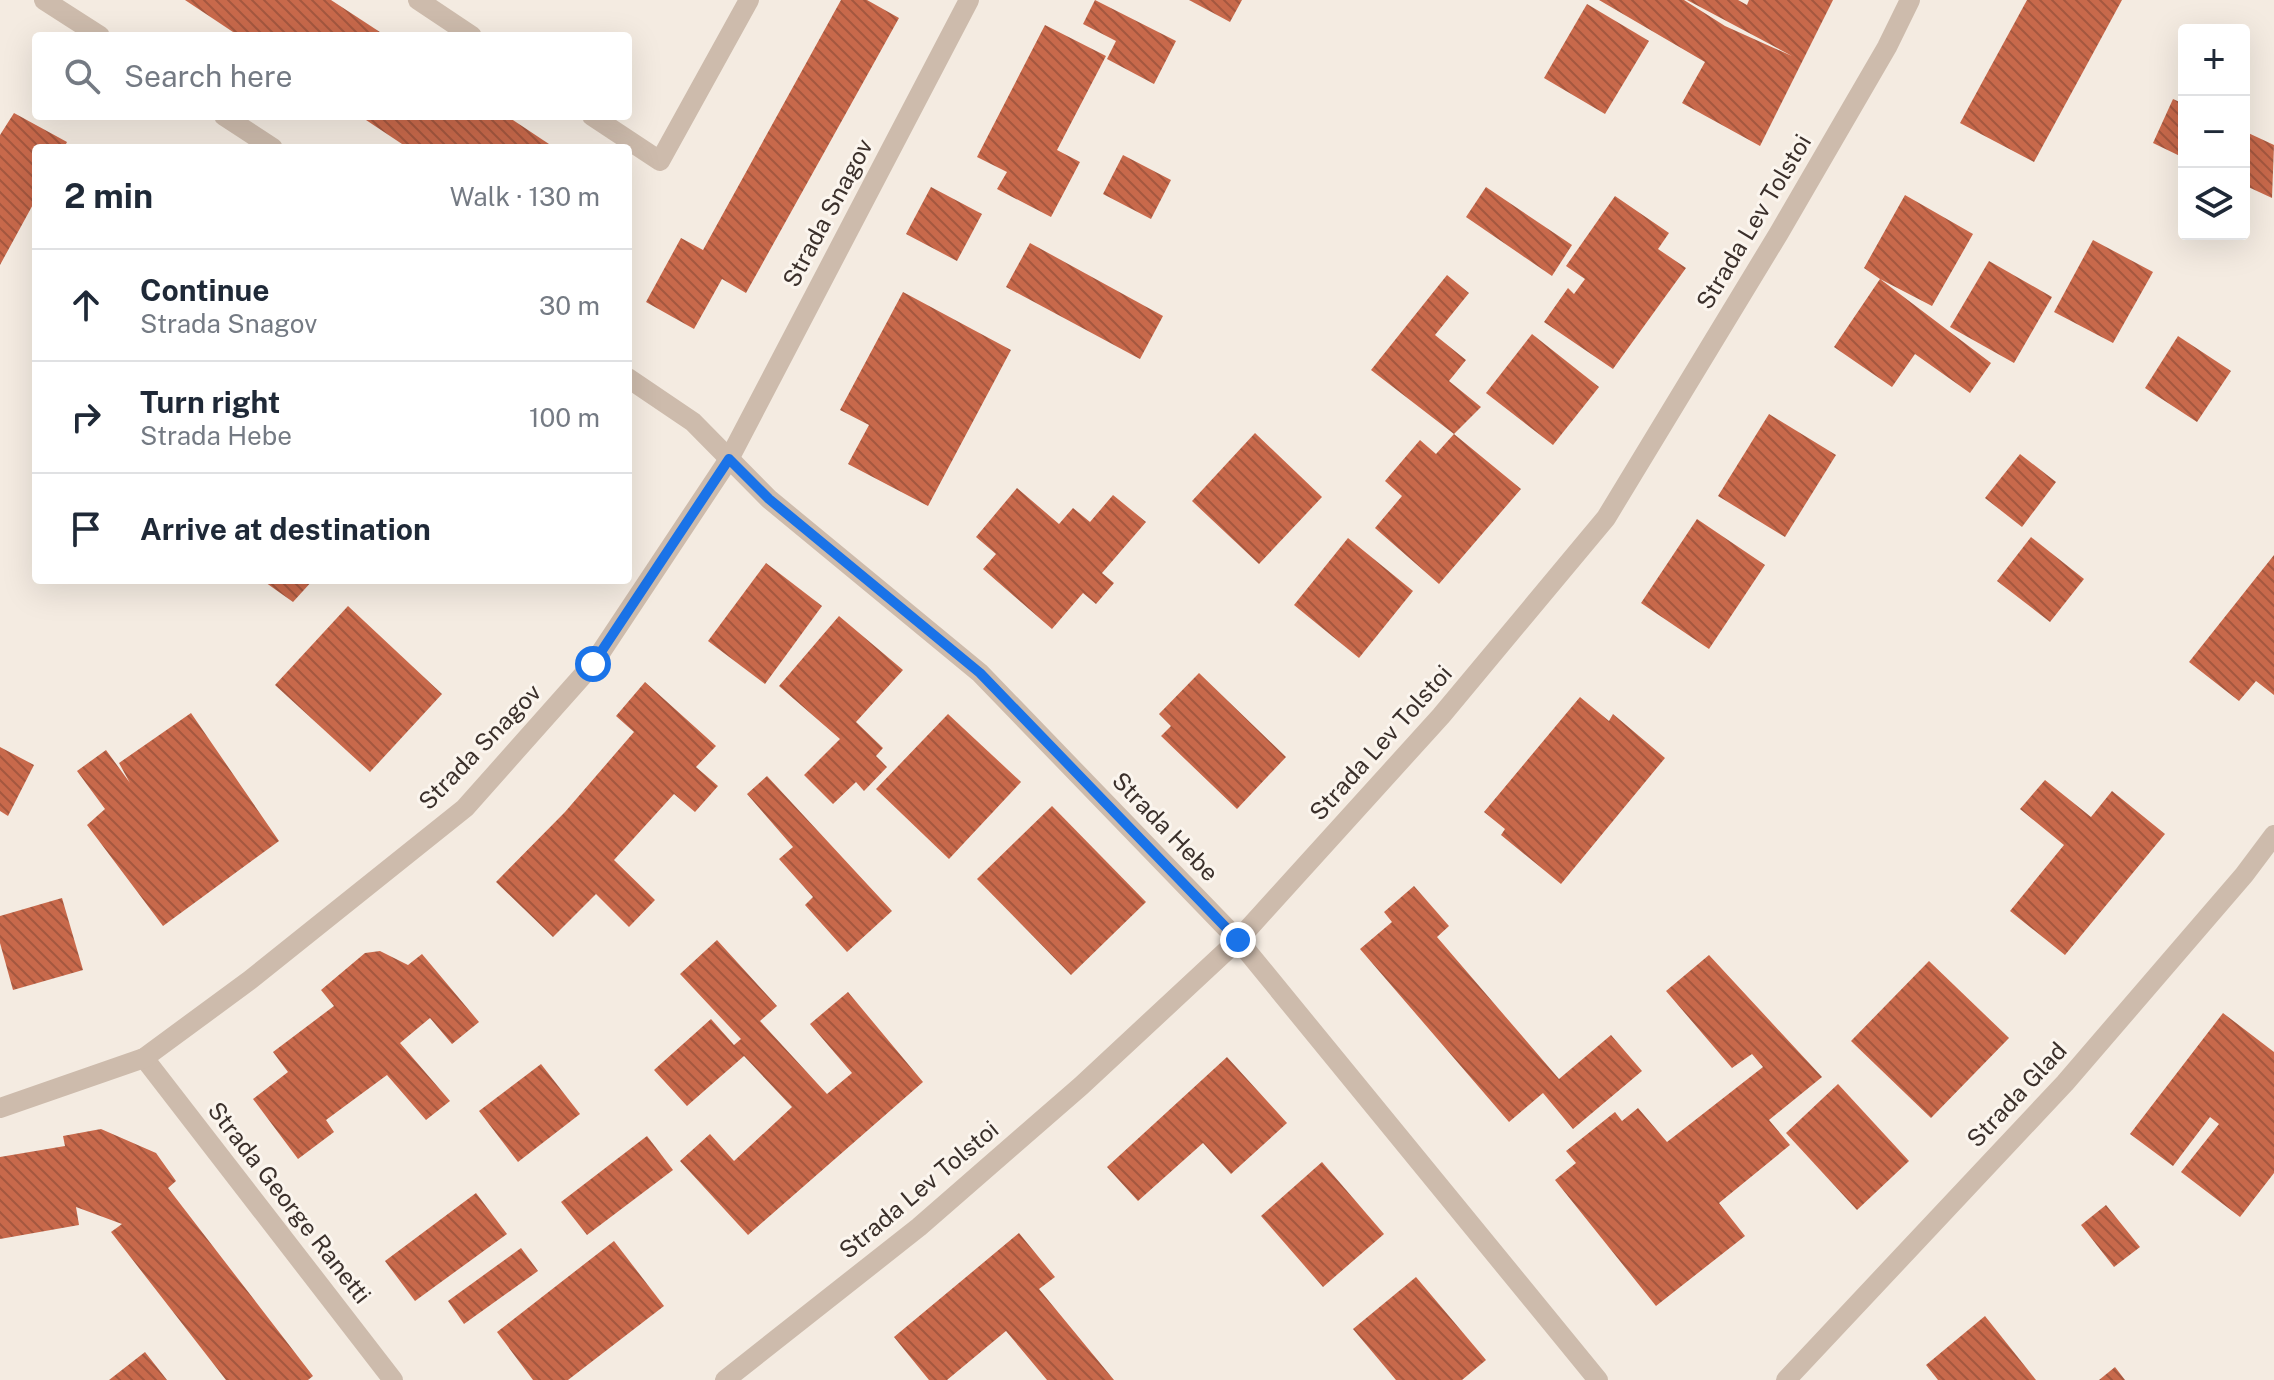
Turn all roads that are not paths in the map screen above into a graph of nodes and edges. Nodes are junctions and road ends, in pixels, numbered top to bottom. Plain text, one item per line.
1 (44, 0) edge
2 (418, 0) edge
3 (749, 0) edge
4 (969, 0) edge
5 (1910, 0) edge
6 (94, 32) edge
7 (466, 32) edge
8 (230, 120) edge
9 (598, 120) edge
10 (267, 144) edge
11 (632, 381) edge
12 (729, 459) junction
13 (2274, 835) edge
14 (1238, 940) junction
15 (144, 1058) junction
16 (0, 1108) edge
17 (1794, 1377) edge
18 (393, 1380) edge
19 (725, 1380) edge
20 (1598, 1380) edge

1 - 6 street
2 - 7 street
3 - 9 street
4 - 12 street, Strada Snagov
5 - 14 street, Strada Lev Tolstoi
8 - 10 street
11 - 12 street, Strada Hebe
12 - 14 street, Strada Hebe
12 - 15 street, Strada Snagov
13 - 17 street, Strada Glad
14 - 19 street, Strada Lev Tolstoi
14 - 20 street, Strada Hebe
15 - 16 street, Strada Snagov
15 - 18 street, Strada George Ranetti

